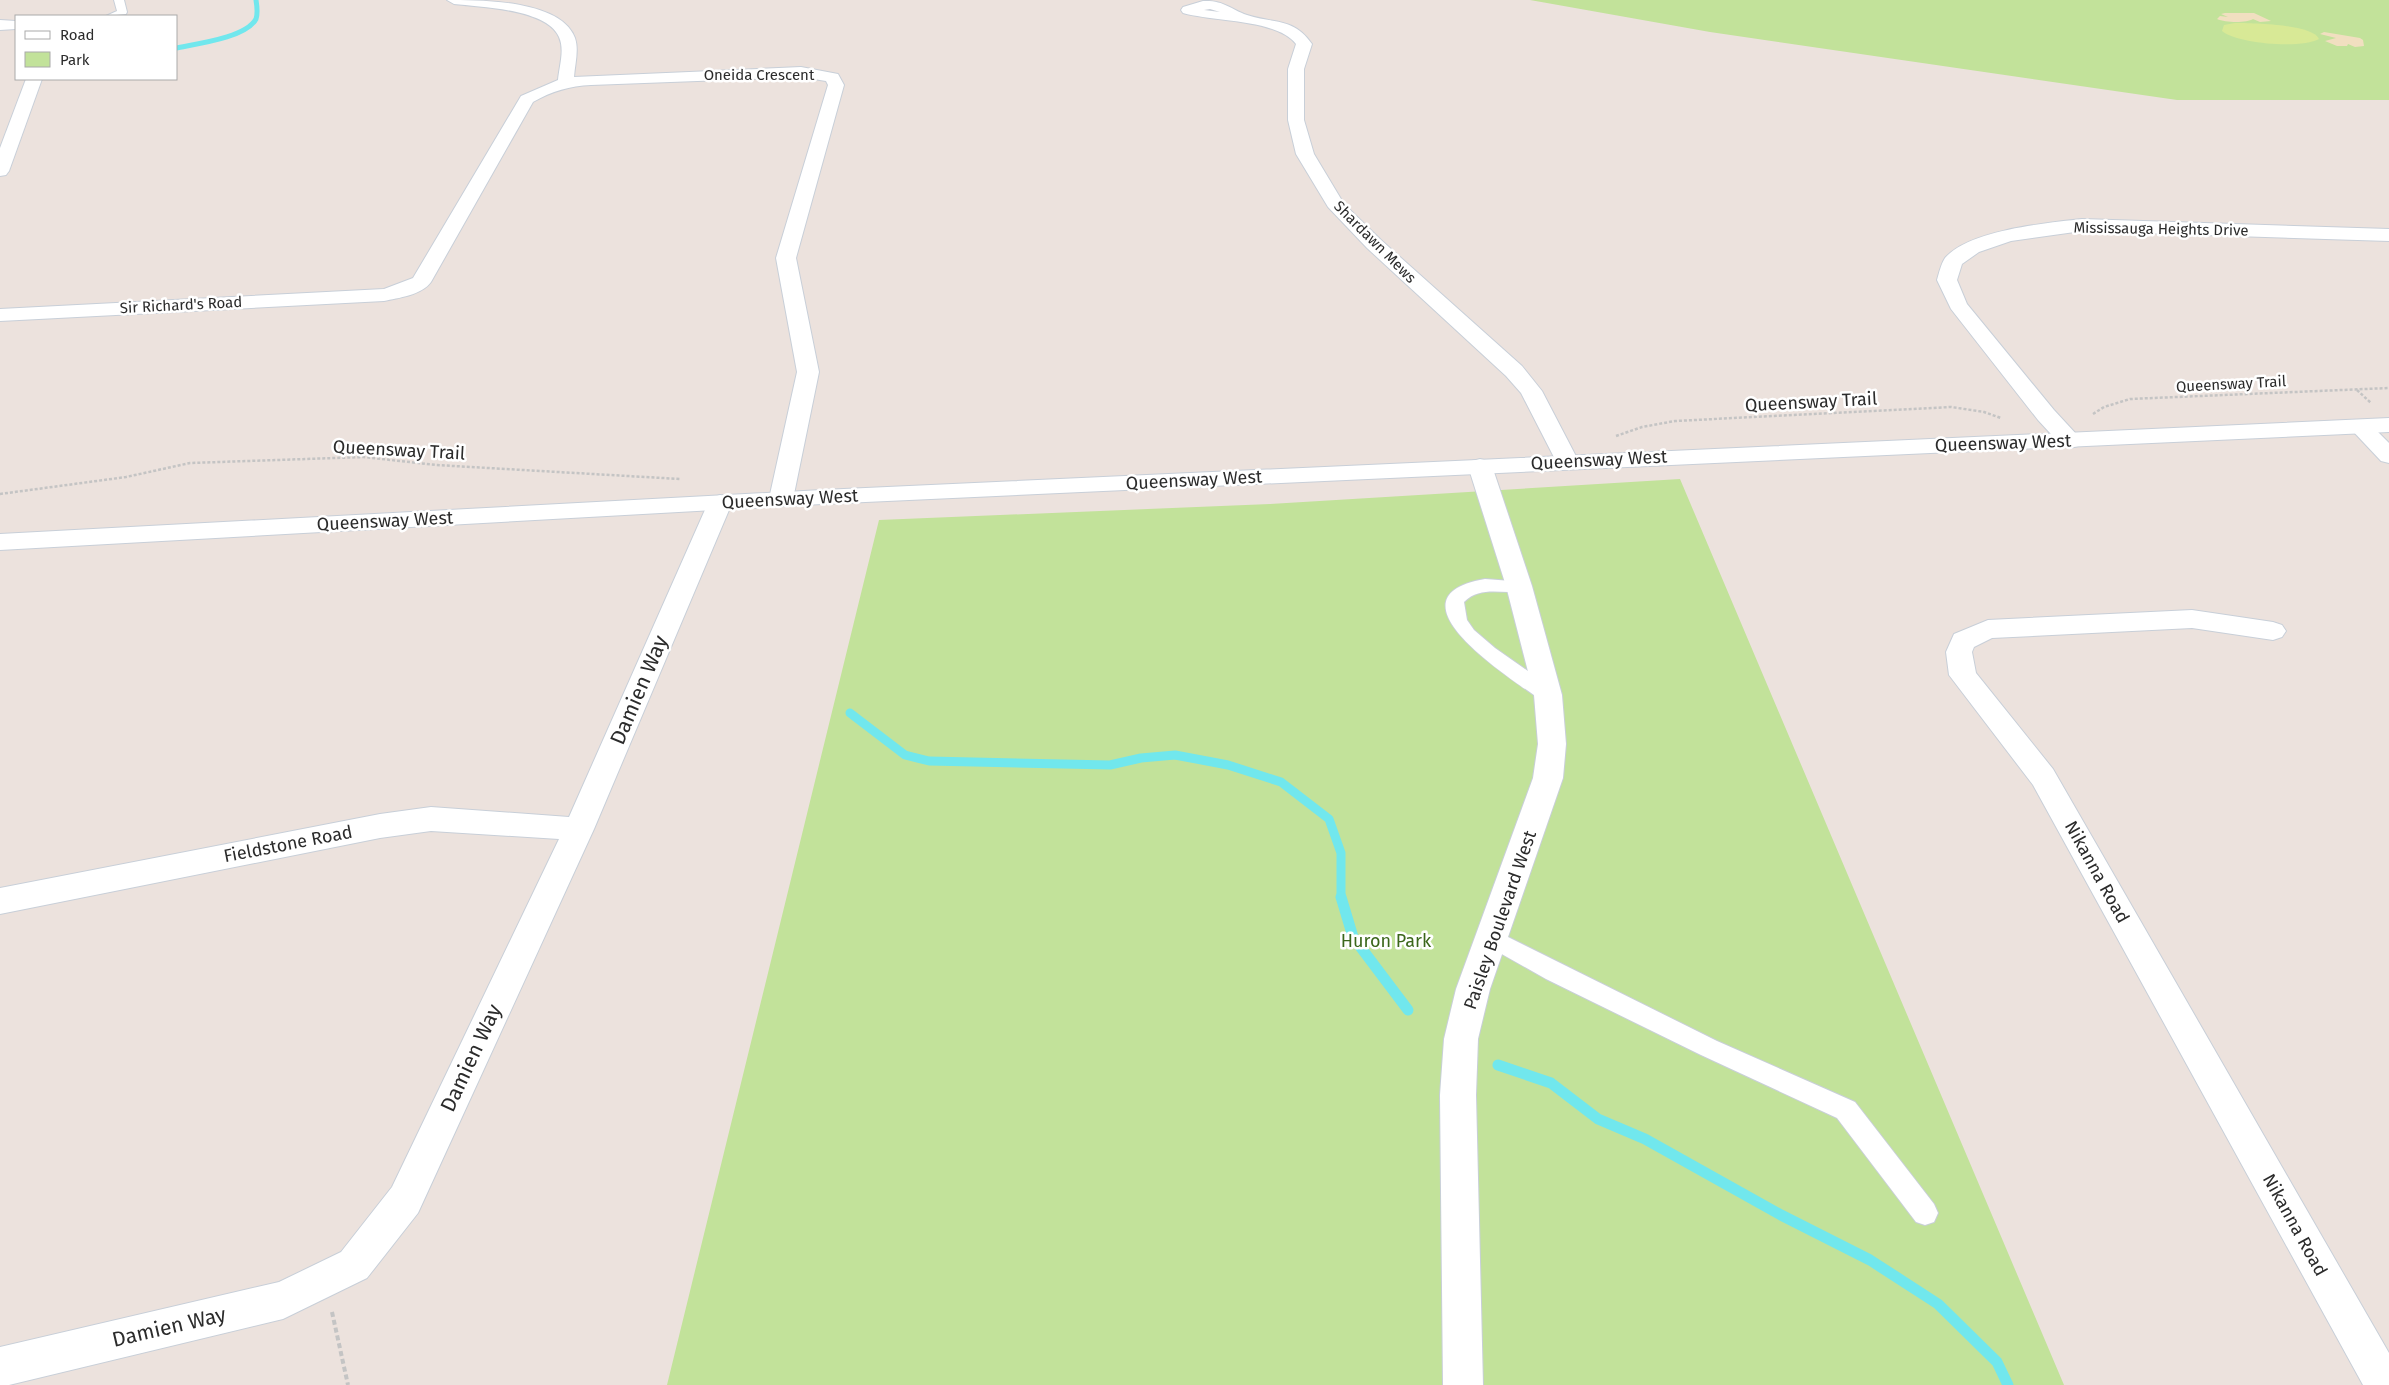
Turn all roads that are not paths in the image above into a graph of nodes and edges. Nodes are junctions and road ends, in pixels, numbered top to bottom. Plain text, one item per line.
1 (119, 0) edge
2 (454, 0) edge
3 (114, 15) edge
4 (1243, 19) dead end
5 (15, 25) edge
6 (0, 26) edge
7 (34, 80) edge
8 (566, 81) junction
9 (0, 171) edge
10 (2389, 235) edge
11 (362, 296) joint
12 (0, 315) edge
13 (2389, 425) edge
14 (2360, 427) junction
15 (2070, 441) junction
16 (2389, 456) edge
17 (1567, 462) junction
18 (1480, 466) junction
19 (781, 499) junction
20 (720, 503) junction
21 (0, 542) edge
22 (1519, 586) junction
23 (2273, 631) dead end
24 (1548, 695) junction
25 (579, 829) junction
26 (0, 901) edge
27 (1492, 938) junction
28 (1925, 1213) dead end
29 (0, 1367) edge
30 (1463, 1385) edge
31 (2384, 1385) edge

1 - 3 lane
2 - 8 street
4 - 17 street, Shardawn Mews
5 - 6 street
7 - 9 street
8 - 11 street, Oneida Crescent
8 - 19 street, Oneida Crescent
10 - 15 street, Mississauga Heights Drive
11 - 12 street, Sir Richard's Road
13 - 14 street, Queensway West
14 - 15 street, Queensway West
14 - 16 street
15 - 17 street, Queensway West
17 - 18 street, Queensway West
18 - 19 street, Queensway West
18 - 22 street, Paisley Boulevard West
19 - 20 street, Queensway West
20 - 21 street, Queensway West
20 - 25 street, Damien Way
22 - 24 street, Paisley Boulevard West
22 - 24 lane
23 - 31 street, Nikanna Road
24 - 27 street, Paisley Boulevard West
25 - 26 street, Fieldstone Road
25 - 29 street, Damien Way
27 - 28 lane
27 - 30 street, Paisley Boulevard West

